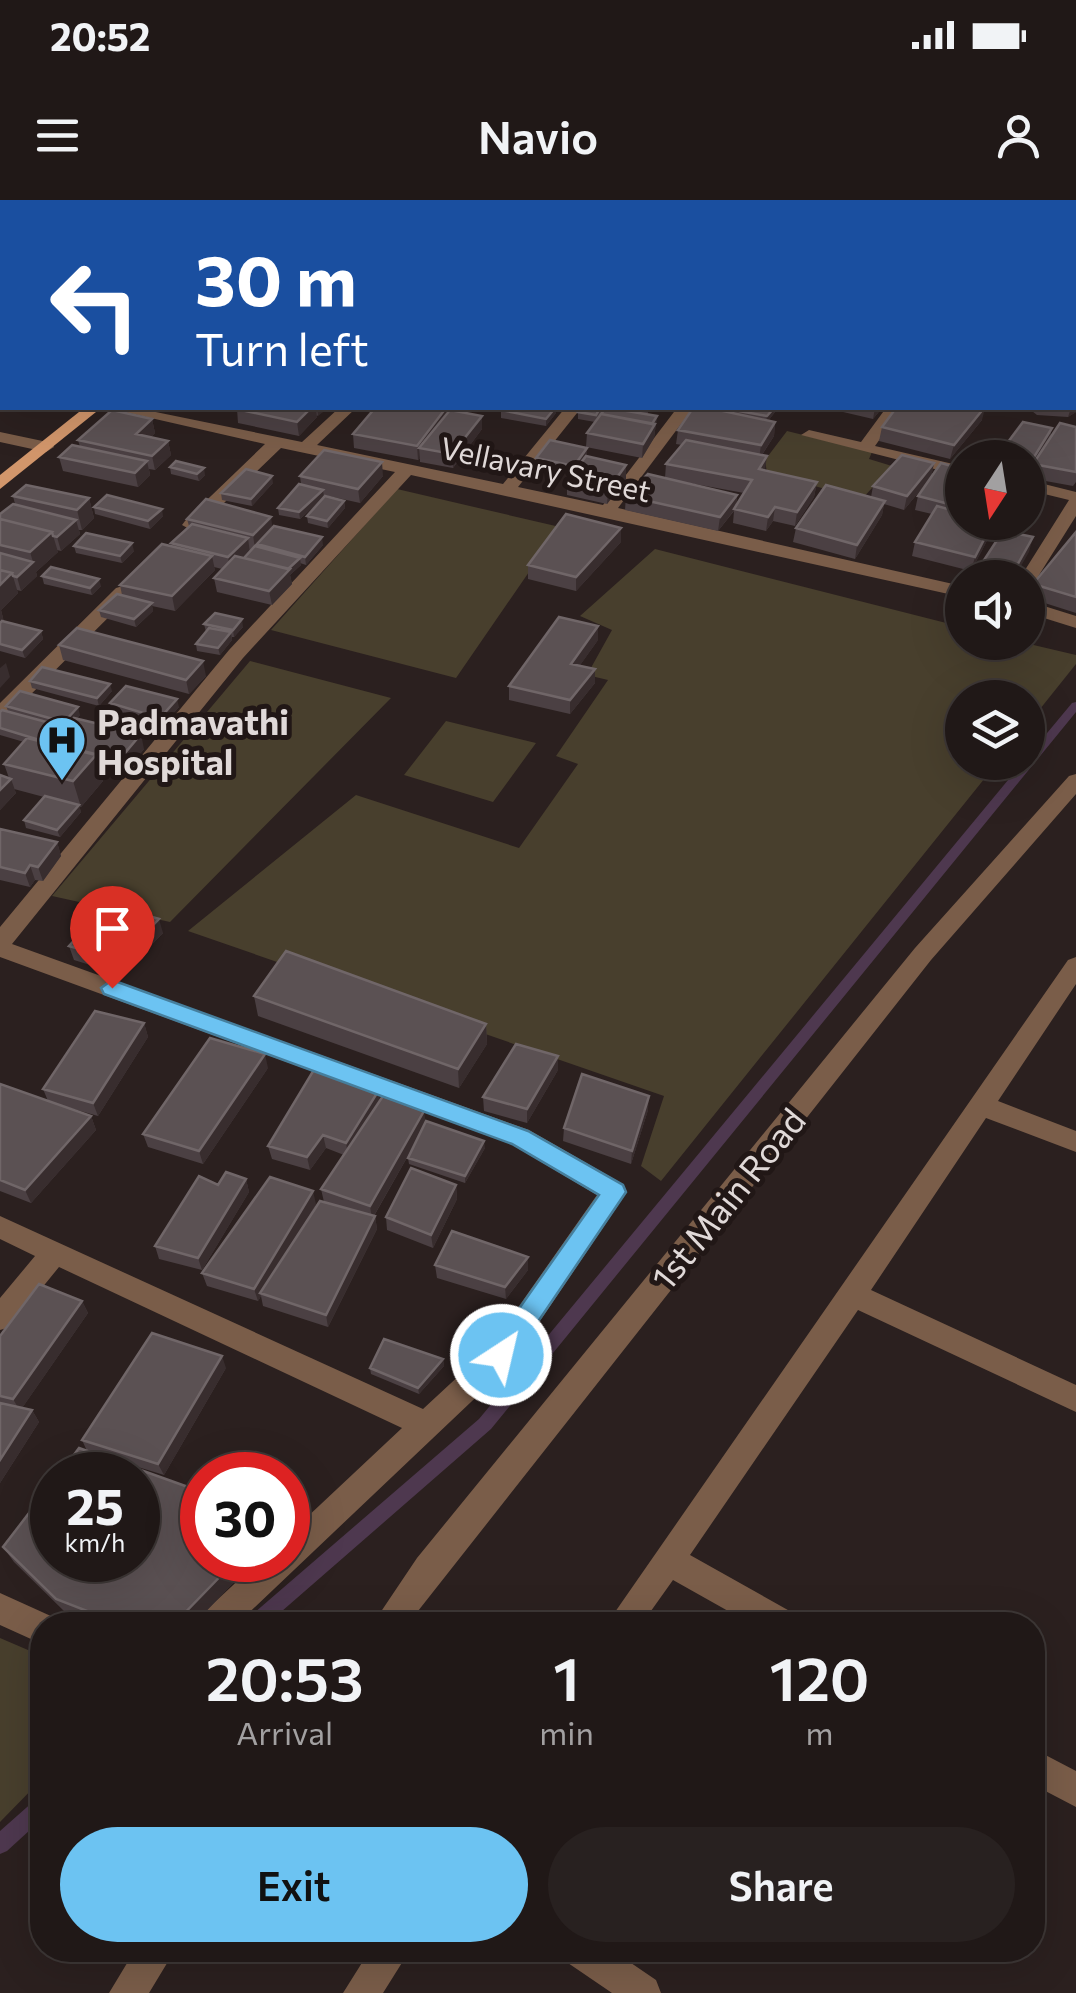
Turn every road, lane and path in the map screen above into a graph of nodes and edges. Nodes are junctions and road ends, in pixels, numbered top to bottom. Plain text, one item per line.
1 (91, 410) edge
2 (125, 410) edge
3 (346, 410) edge
4 (571, 410) edge
5 (684, 410) edge
6 (892, 410) edge
7 (808, 436) dead end
8 (0, 437) edge
9 (277, 442) junction
10 (46, 447) junction
11 (306, 448) junction
12 (864, 448) junction
13 (945, 466) edge
14 (407, 469) junction
15 (0, 484) edge
16 (508, 490) junction
17 (1045, 491) edge
18 (1076, 499) edge
19 (608, 511) junction
20 (179, 537) edge
21 (1039, 560) edge
22 (137, 578) edge
23 (945, 587) edge
24 (1045, 612) edge
25 (1076, 622) edge
26 (0, 714) edge
27 (1076, 780) edge
28 (0, 945) edge
29 (1076, 966) edge
30 (980, 1105) junction
31 (1076, 1142) edge
32 (0, 1228) edge
33 (54, 1252) junction
34 (852, 1294) junction
35 (0, 1318) edge
36 (1076, 1399) edge
37 (426, 1425) junction
38 (310, 1534) edge
39 (668, 1560) junction
40 (259, 1582) edge
41 (0, 1608) edge
42 (227, 1612) edge
43 (397, 1612) edge
44 (631, 1612) edge
45 (761, 1612) edge
46 (30, 1622) edge
47 (1045, 1772) edge
48 (1076, 1790) edge
49 (149, 1962) edge
50 (383, 1962) edge
51 (598, 1962) edge
52 (127, 1993) edge
53 (361, 1993) edge
54 (643, 1993) edge

1 - 10 main road
2 - 9 street, Vellavary Street
3 - 11 street
4 - 16 street
5 - 19 street
6 - 12 street
7 - 12 street
8 - 10 street
9 - 11 street, Vellavary Street
9 - 20 street
10 - 15 main road
11 - 14 street, Vellavary Street
12 - 13 street
14 - 16 street, Vellavary Street
14 - 28 street
16 - 19 street, Vellavary Street
17 - 18 street
18 - 21 street
19 - 23 street, Vellavary Street
22 - 26 street
24 - 25 street
27 - 43 street, 1st Main Road
28 - 37 street
29 - 30 street
30 - 31 street
30 - 34 street
32 - 33 street
33 - 35 street
33 - 37 street
34 - 36 street
34 - 39 street
37 - 38 street
39 - 44 street
39 - 45 street
40 - 42 street
41 - 46 street
47 - 48 street
49 - 52 street
50 - 53 street
51 - 54 street

